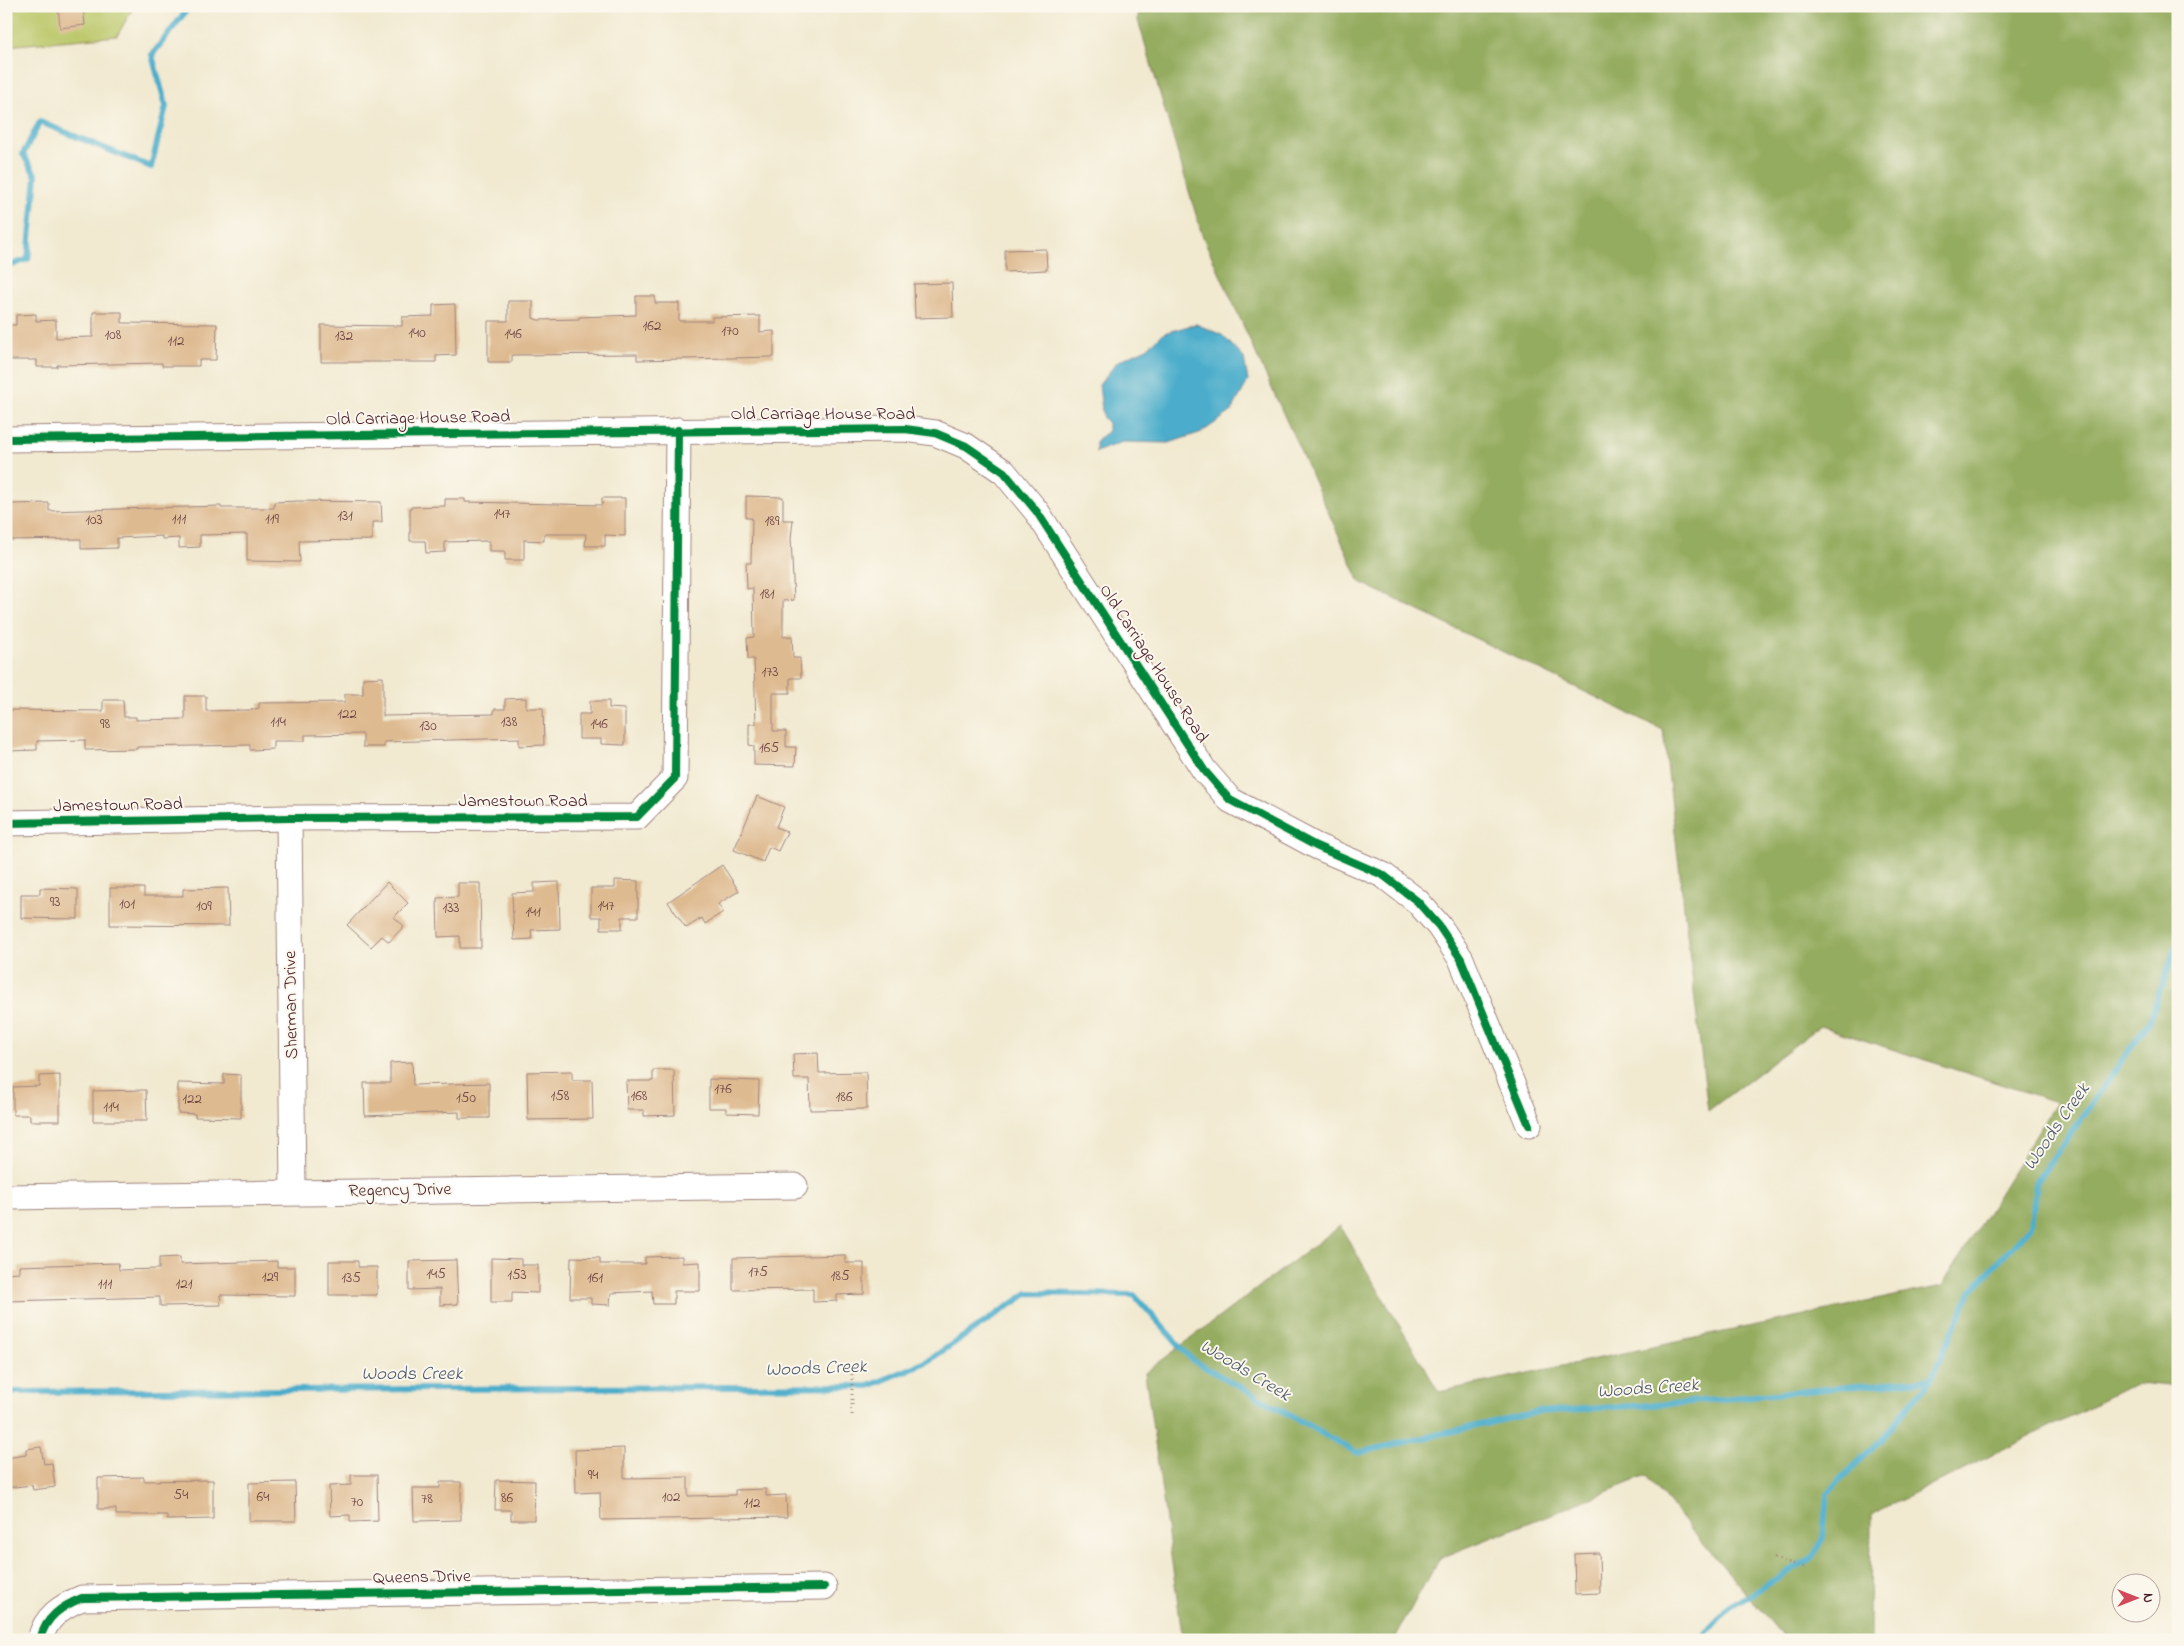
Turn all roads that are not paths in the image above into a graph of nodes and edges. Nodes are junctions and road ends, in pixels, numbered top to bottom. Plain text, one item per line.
1 (678, 430) junction
2 (6, 439) edge
3 (289, 818) junction
4 (6, 822) edge
5 (1530, 1125) dead end
6 (794, 1186) dead end
7 (293, 1192) junction
8 (6, 1198) edge
9 (824, 1587) dead end
10 (40, 1640) edge

1 - 2 street, Old Carriage House Road
1 - 3 street, Jamestown Road
1 - 5 street, Old Carriage House Road
3 - 4 street, Jamestown Road
3 - 7 street, Sherman Drive
6 - 7 street, Regency Drive
7 - 8 street, Regency Drive
9 - 10 street, Queens Drive

